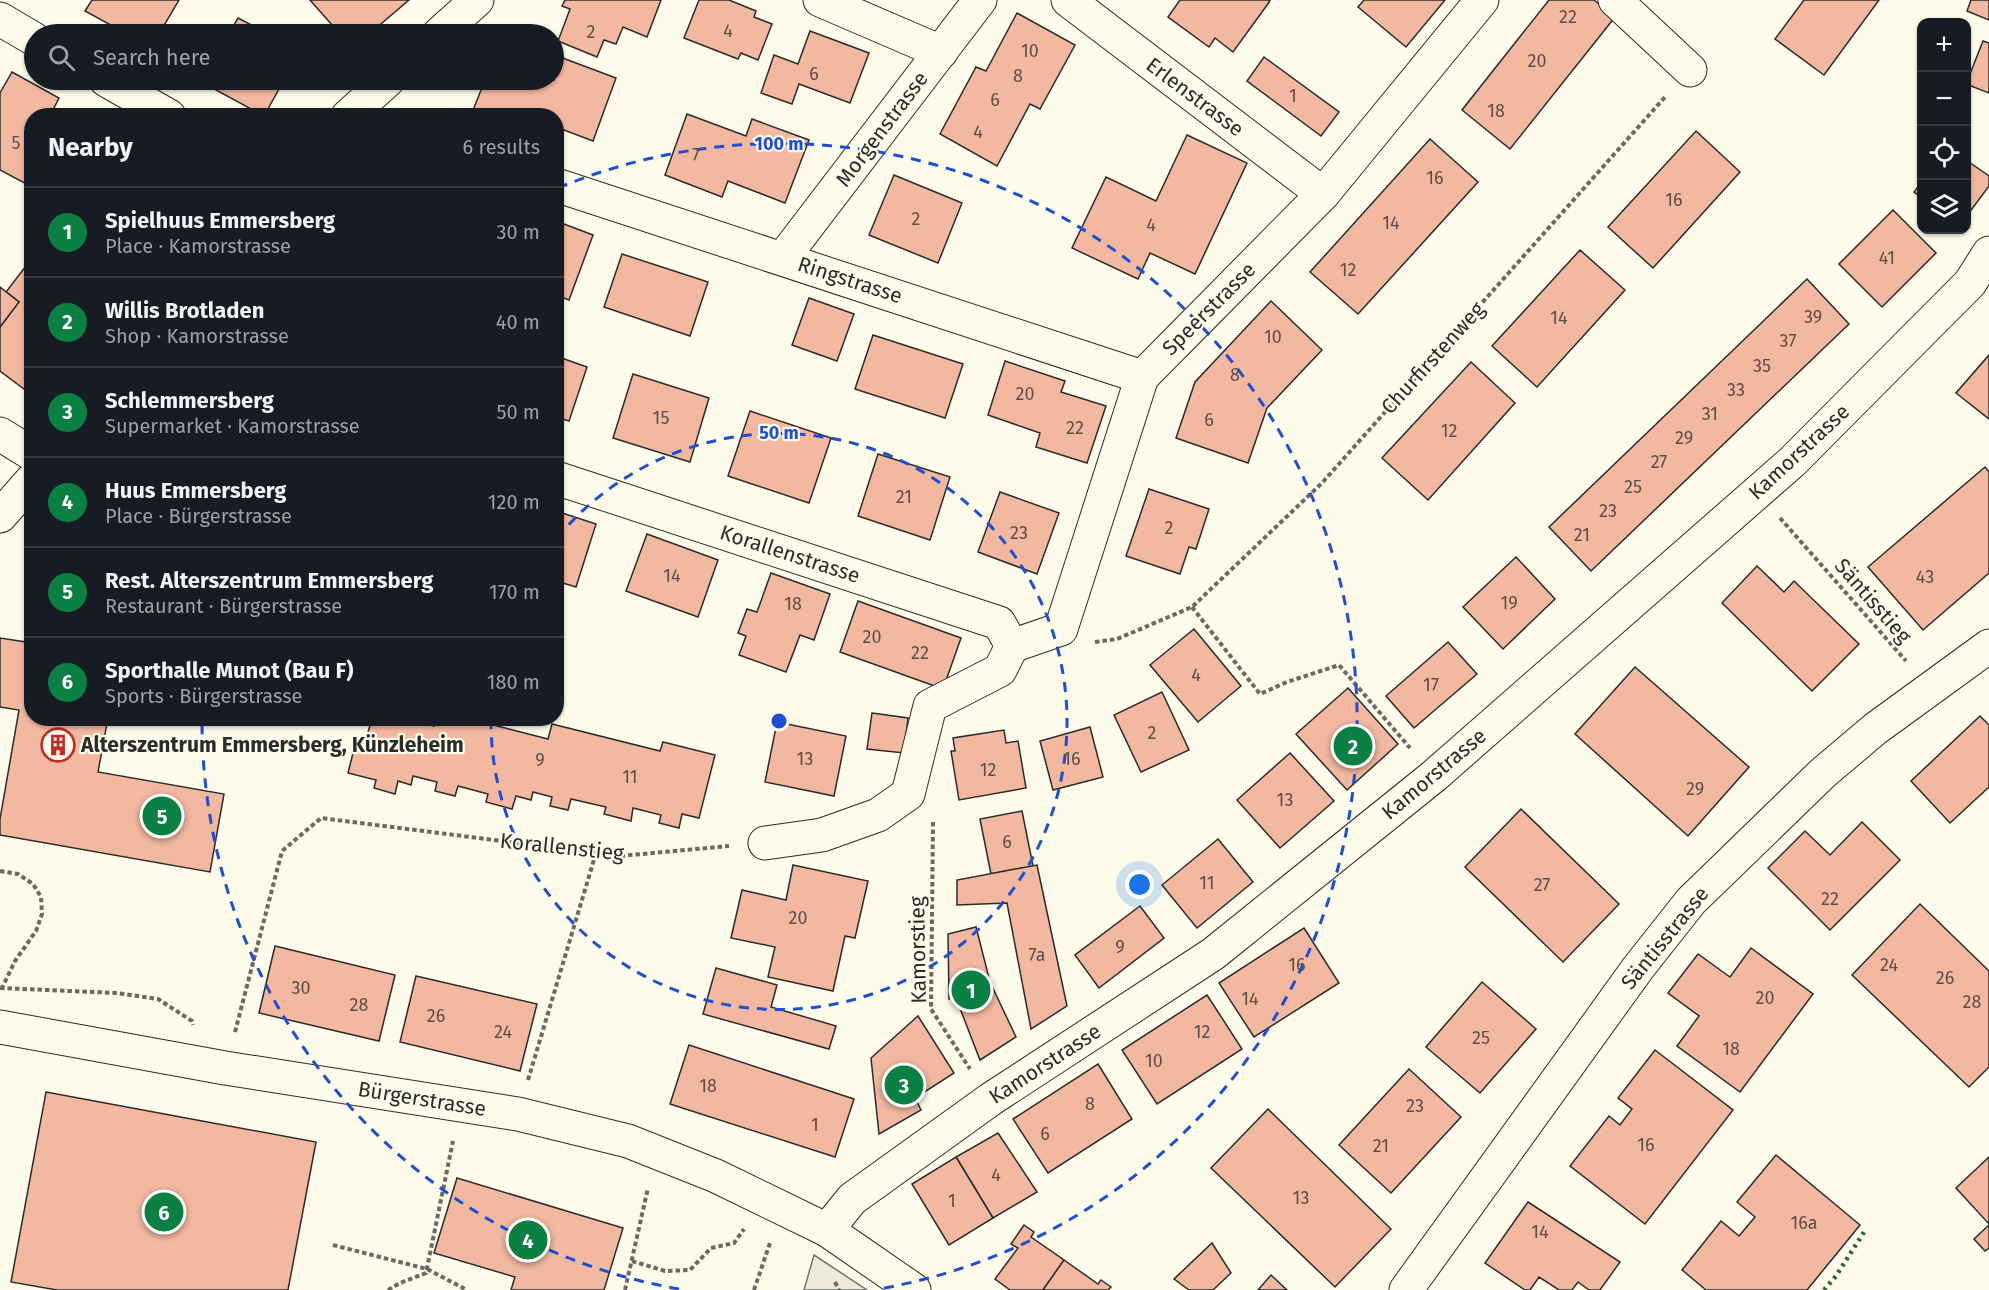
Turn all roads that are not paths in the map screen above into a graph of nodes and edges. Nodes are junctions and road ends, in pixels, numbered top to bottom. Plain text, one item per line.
1 (820, 0) edge
2 (980, 0) edge
3 (1068, 0) edge
4 (1482, 0) edge
5 (1615, 0) edge
6 (475, 1) edge
7 (0, 19) edge
8 (450, 24) edge
9 (24, 33) edge
10 (940, 52) junction
11 (1690, 70) road end
12 (124, 90) edge
13 (377, 90) edge
14 (155, 108) edge
15 (357, 108) edge
16 (564, 188) edge
17 (1323, 194) junction
18 (1989, 254) edge
19 (783, 258) junction
20 (1142, 377) junction
21 (0, 434) edge
22 (24, 449) edge
23 (564, 481) edge
24 (24, 489) edge
25 (0, 516) edge
26 (1012, 646) junction
27 (1989, 646) edge
28 (765, 843) road end
29 (0, 1027) edge
30 (827, 1230) junction
31 (914, 1290) edge
32 (1406, 1290) edge

1 - 10 street
2 - 10 street, Morgenstrasse
3 - 17 street, Erlenstrasse
4 - 17 street, Speerstrasse
5 - 11 street
6 - 8 street
7 - 9 street
10 - 19 street, Morgenstrasse
12 - 14 street
13 - 15 street
16 - 19 street, Ringstrasse
17 - 20 street, Speerstrasse
18 - 30 street, Kamorstrasse
19 - 20 street, Ringstrasse
20 - 26 street, Speerstrasse
21 - 22 street
23 - 26 street, Korallenstrasse
24 - 25 street
26 - 28 street
27 - 32 street, Säntisstrasse
29 - 30 street, Bürgerstrasse
30 - 31 street

